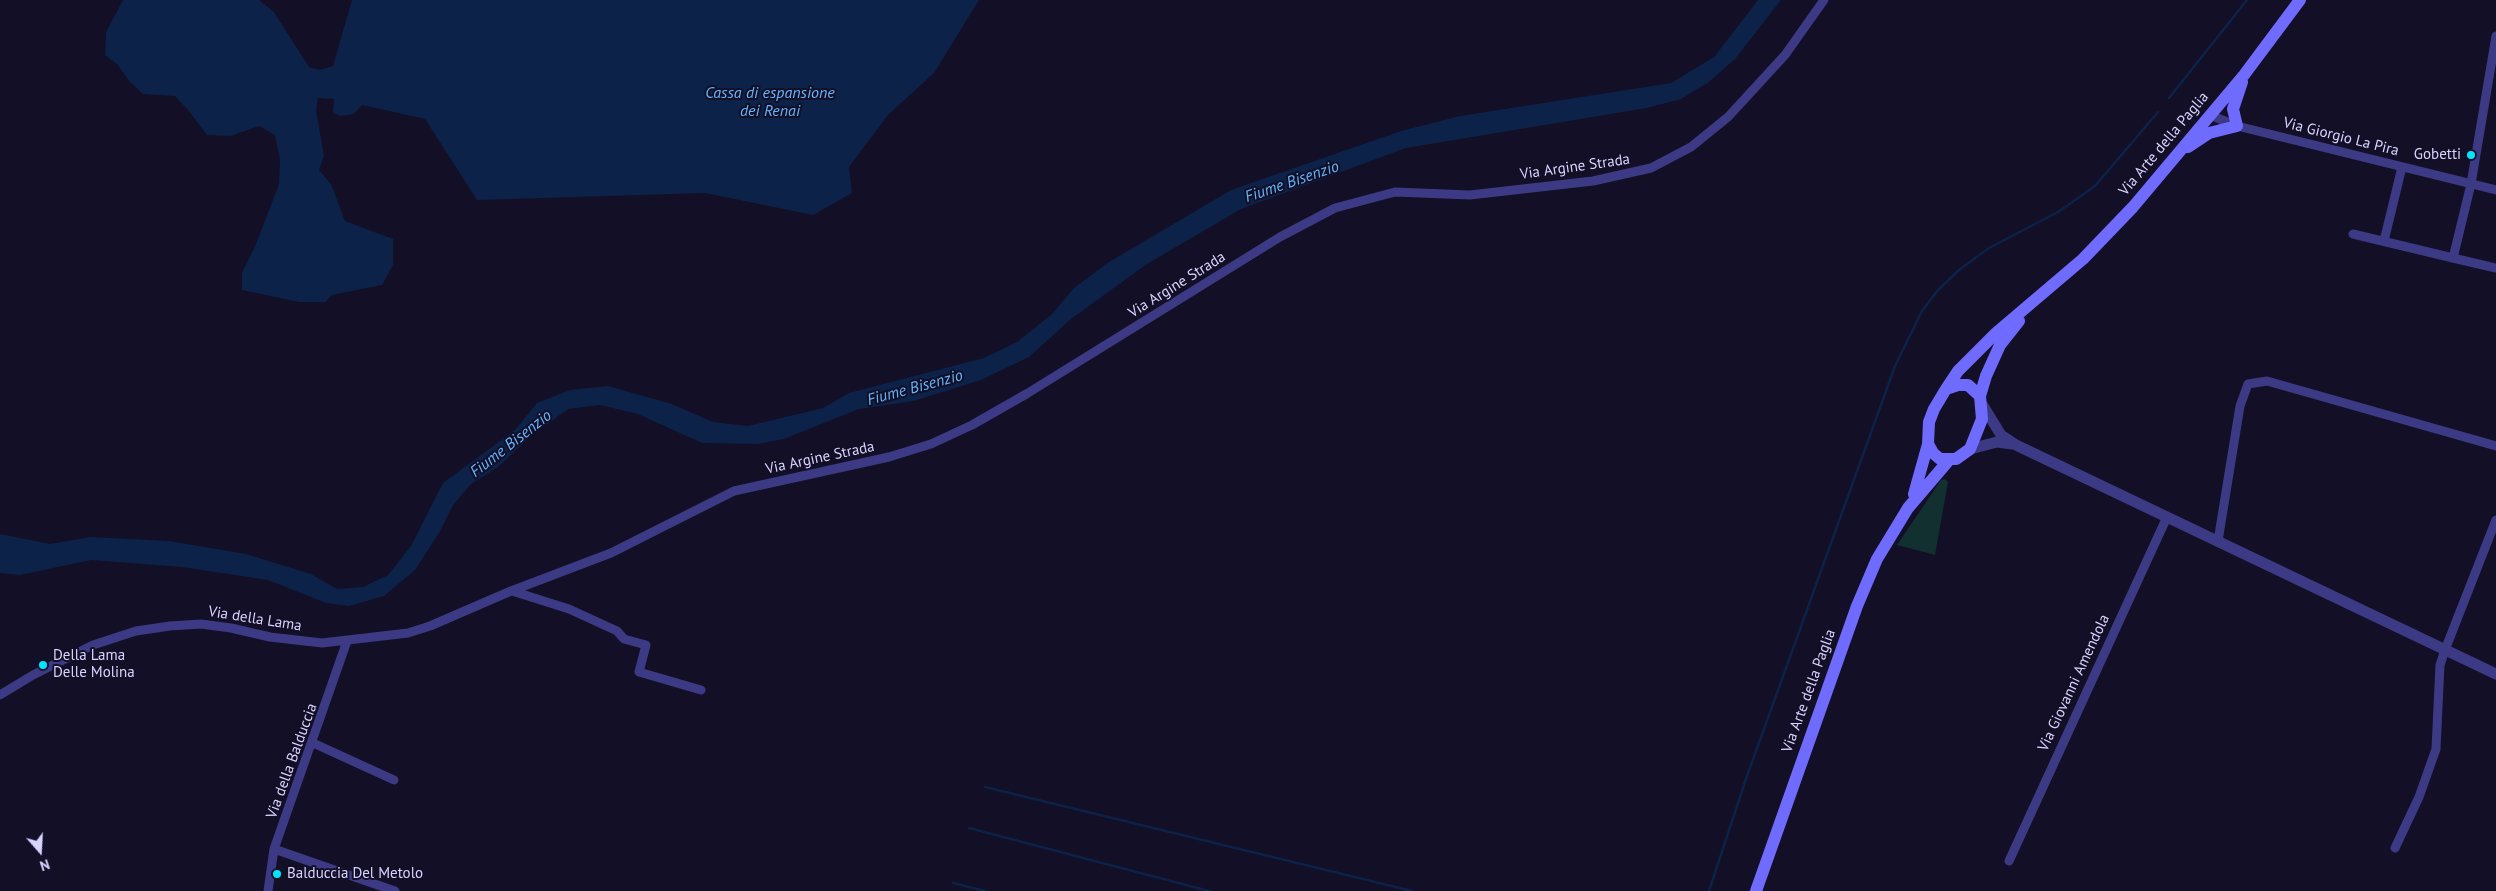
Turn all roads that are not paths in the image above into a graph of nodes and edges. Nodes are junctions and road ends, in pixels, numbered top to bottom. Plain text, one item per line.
1 (1824, 0) edge
2 (2300, 0) edge
3 (2496, 40) edge
4 (2244, 75) junction
5 (2210, 115) junction
6 (2237, 126) junction
7 (2176, 154) junction
8 (2402, 167) junction
9 (2471, 184) junction
10 (2496, 190) edge
11 (2353, 234) dead end
12 (2384, 242) junction
13 (2453, 258) junction
14 (2496, 268) edge
15 (2040, 297) junction
16 (1946, 389) junction
17 (1981, 400) junction
18 (1928, 444) junction
19 (2016, 445) junction
20 (2496, 446) edge
21 (1970, 449) junction
22 (1950, 460) junction
23 (1908, 508) junction
24 (2167, 517) junction
25 (2496, 520) edge
26 (2218, 541) junction
27 (512, 591) junction
28 (347, 641) junction
29 (2445, 650) junction
30 (2496, 674) edge
31 (701, 690) dead end
32 (0, 695) edge
33 (313, 742) junction
34 (394, 780) dead end
35 (2394, 848) dead end
36 (274, 849) junction
37 (2009, 861) dead end
38 (268, 891) edge
39 (395, 891) edge
40 (1756, 891) edge

1 - 27 street, Via Argine Strada
2 - 4 main road, Via Arte della Paglia
3 - 9 street
4 - 5 main road, Via Arte della Paglia
4 - 6 main road
5 - 6 street, Via Giorgio La Pira
5 - 7 main road, Via Arte della Paglia
6 - 7 main road
6 - 8 street, Via Giorgio La Pira
7 - 15 main road, Via Arte della Paglia
8 - 9 street, Via Giorgio La Pira
8 - 12 street
9 - 10 street, Via Giorgio La Pira
9 - 13 street
11 - 12 street
12 - 13 street
13 - 14 street
15 - 16 main road, Via Arte della Paglia
15 - 17 main road, Via Arte della Paglia
16 - 17 main road
16 - 18 main road, Via Arte della Paglia
17 - 19 street
17 - 21 main road, Via Arte della Paglia
18 - 22 main road
18 - 23 main road, Via Arte della Paglia
19 - 21 street
19 - 24 street
20 - 26 street
21 - 22 main road, Via Arte della Paglia
22 - 23 main road, Via Arte della Paglia
23 - 40 main road, Via Arte della Paglia
24 - 26 street
24 - 37 street, Via Giovanni Amendola
25 - 29 street
26 - 29 street
27 - 28 street, Via della Lama
27 - 31 street
28 - 32 street, Via della Lama
28 - 33 street, Via della Balduccia
29 - 30 street
29 - 35 street
33 - 34 street
33 - 36 street, Via della Balduccia
36 - 38 street, Via della Balduccia
36 - 39 street

